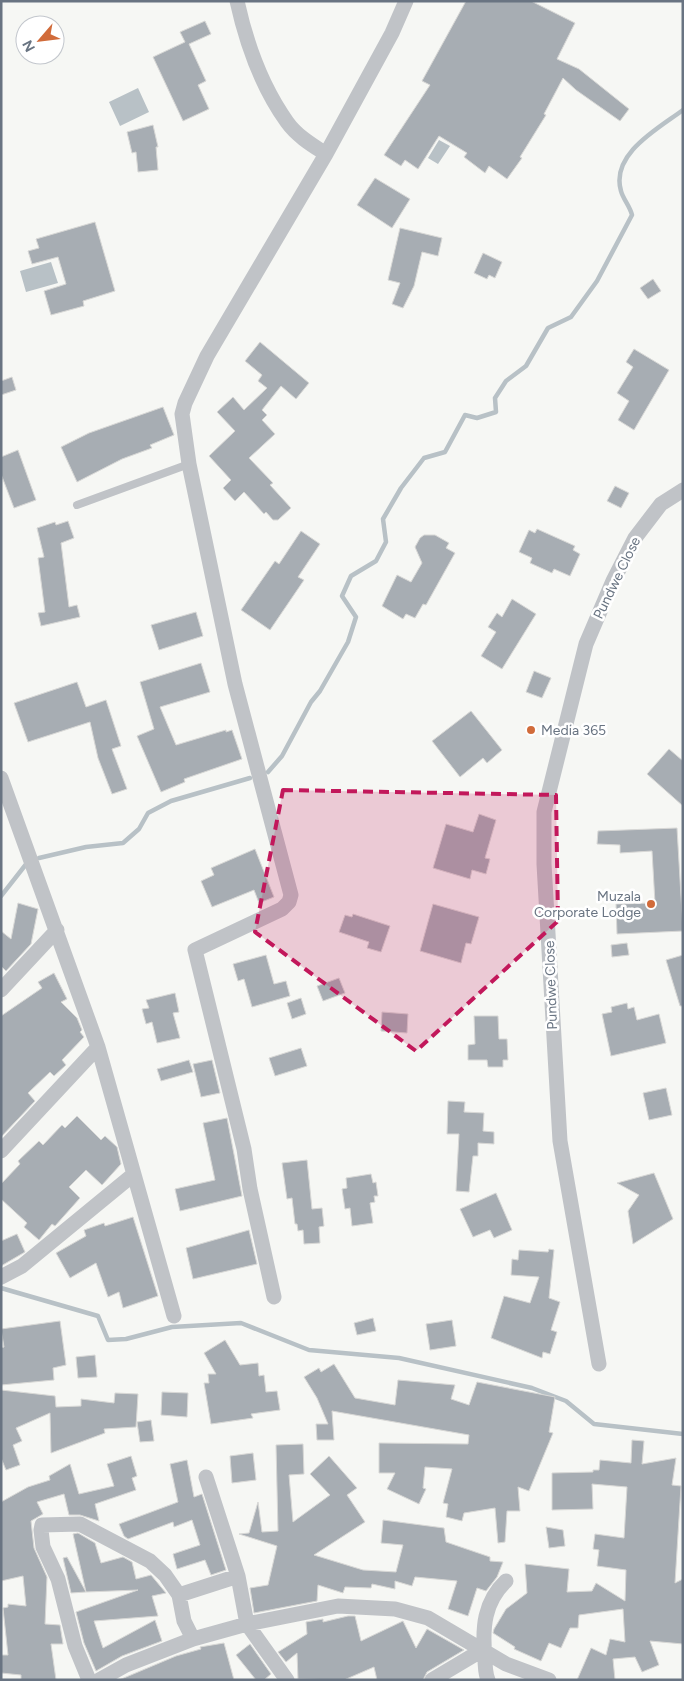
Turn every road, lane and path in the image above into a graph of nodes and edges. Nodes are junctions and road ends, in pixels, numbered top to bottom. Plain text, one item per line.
1 (237, 1) edge
2 (406, 1) edge
3 (326, 154) junction
4 (189, 464) junction
5 (683, 490) edge
6 (77, 505) dead end
7 (1, 778) edge
8 (4, 800) edge
9 (57, 930) junction
10 (1, 990) edge
11 (98, 1047) junction
12 (1, 1151) edge
13 (134, 1174) junction
14 (1, 1277) edge
15 (274, 1297) dead end
16 (174, 1316) dead end
17 (599, 1364) dead end
18 (206, 1477) dead end
19 (238, 1576) junction
20 (506, 1581) dead end
21 (179, 1595) junction
22 (247, 1624) junction
23 (193, 1639) junction
24 (484, 1649) junction
25 (89, 1680) edge
26 (99, 1680) edge
27 (287, 1680) edge
28 (432, 1680) edge
29 (488, 1680) edge
30 (549, 1680) edge

1 - 3 street
2 - 3 street
3 - 4 street
4 - 6 lane
4 - 15 street
5 - 17 street, Pundwe Close
7 - 8 street
8 - 9 street
9 - 10 street
9 - 11 street
11 - 12 street
11 - 13 street
13 - 14 street
13 - 16 street
18 - 19 street
19 - 21 street
19 - 22 street
20 - 24 street
21 - 23 street
21 - 25 street
22 - 23 street
22 - 24 street
22 - 27 street
23 - 26 street
24 - 28 street
24 - 29 street
24 - 30 street

